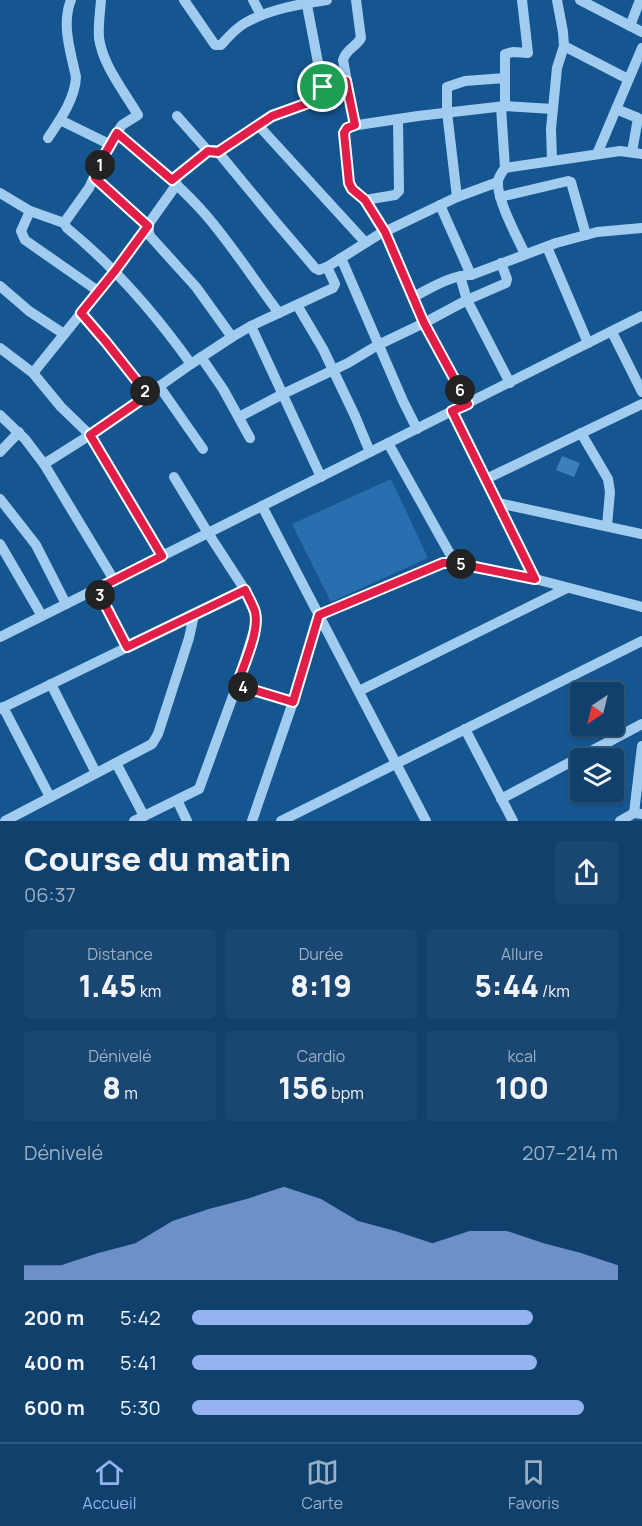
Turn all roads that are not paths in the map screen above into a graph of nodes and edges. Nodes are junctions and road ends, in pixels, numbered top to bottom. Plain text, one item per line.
1 (71, 0) edge
2 (253, 0) edge
3 (327, 0) edge
4 (356, 0) edge
5 (522, 0) edge
6 (557, 0) edge
7 (582, 0) edge
8 (640, 0) edge
9 (187, 1) edge
10 (306, 1) edge
11 (104, 2) edge
12 (261, 15) junction
13 (630, 26) junction
14 (642, 32) edge
15 (564, 46) junction
16 (642, 48) edge
17 (505, 78) junction
18 (628, 79) junction
19 (346, 81) junction
20 (323, 87) junction
21 (503, 107) junction
22 (553, 109) junction
23 (616, 109) junction
24 (447, 112) junction
25 (177, 116) dead end
26 (60, 120) junction
27 (398, 120) junction
28 (258, 124) junction
29 (355, 125) junction
30 (117, 133) junction
31 (48, 138) dead end
32 (109, 144) junction
33 (213, 151) junction
34 (637, 153) edge
35 (597, 154) junction
36 (552, 160) junction
37 (505, 168) junction
38 (95, 178) junction
39 (174, 182) junction
40 (498, 182) junction
41 (0, 194) edge
42 (457, 197) junction
43 (500, 197) junction
44 (365, 200) junction
45 (440, 205) junction
46 (30, 211) junction
47 (64, 223) junction
48 (148, 226) junction
49 (642, 228) edge
50 (385, 232) junction
51 (586, 235) junction
52 (365, 242) junction
53 (547, 246) junction
54 (525, 254) junction
55 (341, 258) junction
56 (501, 263) junction
57 (327, 267) junction
58 (115, 271) junction
59 (471, 274) junction
60 (460, 276) junction
61 (0, 286) edge
62 (98, 291) junction
63 (413, 297) junction
64 (467, 300) junction
65 (297, 305) junction
66 (81, 313) junction
67 (279, 313) junction
68 (642, 316) edge
69 (424, 323) junction
70 (251, 326) junction
71 (612, 332) junction
72 (64, 334) junction
73 (232, 337) junction
74 (588, 343) junction
75 (378, 345) junction
76 (0, 348) edge
77 (201, 357) junction
78 (191, 364) junction
79 (332, 370) junction
80 (33, 374) junction
81 (510, 383) junction
82 (159, 386) junction
83 (642, 392) edge
84 (283, 394) junction
85 (148, 395) junction
86 (468, 404) junction
87 (642, 404) edge
88 (452, 411) junction
89 (0, 415) edge
90 (239, 417) junction
91 (417, 429) junction
92 (19, 432) junction
93 (581, 433) junction
94 (90, 435) junction
95 (250, 438) dead end
96 (388, 443) junction
97 (203, 449) dead end
98 (0, 452) edge
99 (370, 452) junction
100 (44, 464) junction
101 (174, 477) dead end
102 (321, 477) junction
103 (486, 479) junction
104 (0, 499) edge
105 (498, 503) junction
106 (262, 506) junction
107 (607, 526) junction
108 (208, 533) junction
109 (642, 534) edge
110 (0, 544) edge
111 (162, 556) junction
112 (455, 563) junction
113 (535, 579) junction
114 (114, 580) junction
115 (567, 588) junction
116 (97, 589) junction
117 (245, 590) junction
118 (66, 604) junction
119 (642, 607) edge
120 (194, 615) junction
121 (319, 615) junction
122 (42, 616) junction
123 (0, 637) edge
124 (642, 641) edge
125 (127, 647) junction
126 (51, 684) junction
127 (237, 685) junction
128 (358, 691) junction
129 (293, 702) junction
130 (2, 708) edge
131 (642, 724) edge
132 (465, 729) junction
133 (642, 746) edge
134 (116, 763) junction
135 (396, 764) junction
136 (96, 773) junction
137 (50, 797) junction
138 (501, 798) junction
139 (177, 800) junction
140 (638, 813) edge
141 (139, 819) edge
142 (5, 821) edge
143 (188, 821) edge
144 (252, 821) edge
145 (281, 821) edge
146 (426, 821) edge
147 (513, 821) edge
148 (620, 821) edge

1 - 26 street
2 - 12 street
3 - 10 street
4 - 19 street
5 - 17 street
6 - 15 street
7 - 13 street
8 - 13 street
9 - 12 street
10 - 12 street
10 - 20 street
11 - 30 street
13 - 14 street
15 - 18 street
15 - 22 street
16 - 18 street
17 - 21 street
17 - 24 street
18 - 23 street
19 - 20 street
19 - 29 street
20 - 28 street
21 - 22 street
21 - 24 street
21 - 37 street
22 - 36 street
23 - 34 street
23 - 35 street
24 - 27 street
24 - 42 street
25 - 33 street
26 - 31 street
26 - 32 street
27 - 29 street
27 - 44 street
28 - 33 street
28 - 52 street
29 - 44 street
30 - 32 street
30 - 39 street
32 - 38 street
33 - 39 street
33 - 57 street
34 - 35 street
35 - 36 street
36 - 37 street
37 - 40 street
38 - 47 street
38 - 48 street
39 - 48 street
39 - 67 street
40 - 42 street
40 - 43 street
41 - 46 street
42 - 45 street
43 - 51 street
43 - 54 street
44 - 50 street
45 - 50 street
45 - 59 street
46 - 47 street
46 - 62 street
47 - 58 street
48 - 58 street
48 - 73 street
49 - 51 street
50 - 52 street
50 - 63 street
51 - 53 street
52 - 55 street
53 - 54 street
53 - 74 street
54 - 56 street
55 - 57 street
55 - 75 street
56 - 59 street
56 - 64 street
57 - 65 street
58 - 62 street
58 - 78 street
59 - 60 street
60 - 63 street
60 - 64 street
61 - 72 street
62 - 66 street
63 - 69 street
64 - 69 street
64 - 81 street
65 - 67 street
65 - 79 street
66 - 72 street
66 - 85 street
67 - 70 street
68 - 71 street
69 - 75 street
69 - 86 street
70 - 73 street
70 - 84 street
71 - 74 street
71 - 83 street
72 - 80 street
73 - 77 street
74 - 81 street
75 - 79 street
75 - 91 street
76 - 80 street
77 - 78 street
77 - 90 street
78 - 82 street
79 - 84 street
79 - 99 street
80 - 94 street
81 - 86 street
82 - 85 street
82 - 97 street
84 - 90 street
84 - 102 street
85 - 94 street
86 - 88 street
87 - 93 street
88 - 91 street
88 - 103 street
89 - 92 street
90 - 95 street
91 - 96 street
92 - 98 street
92 - 100 street
93 - 103 street
93 - 107 street
94 - 100 street
94 - 111 street
96 - 99 street
96 - 112 street
99 - 102 street
100 - 114 street
101 - 108 street
102 - 106 street
103 - 105 street
104 - 118 street
105 - 107 street
105 - 113 street
106 - 108 street
106 - 121 street
107 - 109 street
108 - 111 street
108 - 117 street
110 - 122 street
111 - 114 street
112 - 113 street
112 - 121 street
113 - 115 street
114 - 116 street
115 - 119 street
115 - 128 street
116 - 118 street
116 - 125 street
117 - 120 street
117 - 127 street
118 - 122 street
120 - 125 street
120 - 134 street
121 - 128 street
121 - 129 street
122 - 123 street
124 - 132 street
125 - 126 street
126 - 130 street
126 - 136 street
127 - 129 street
127 - 139 street
128 - 135 street
129 - 144 street
130 - 137 street
131 - 138 street
132 - 135 street
132 - 138 street
133 - 140 street
134 - 136 street
134 - 141 street
135 - 145 street
135 - 146 street
136 - 137 street
137 - 142 street
138 - 147 street
139 - 141 street
139 - 143 street
140 - 148 street

